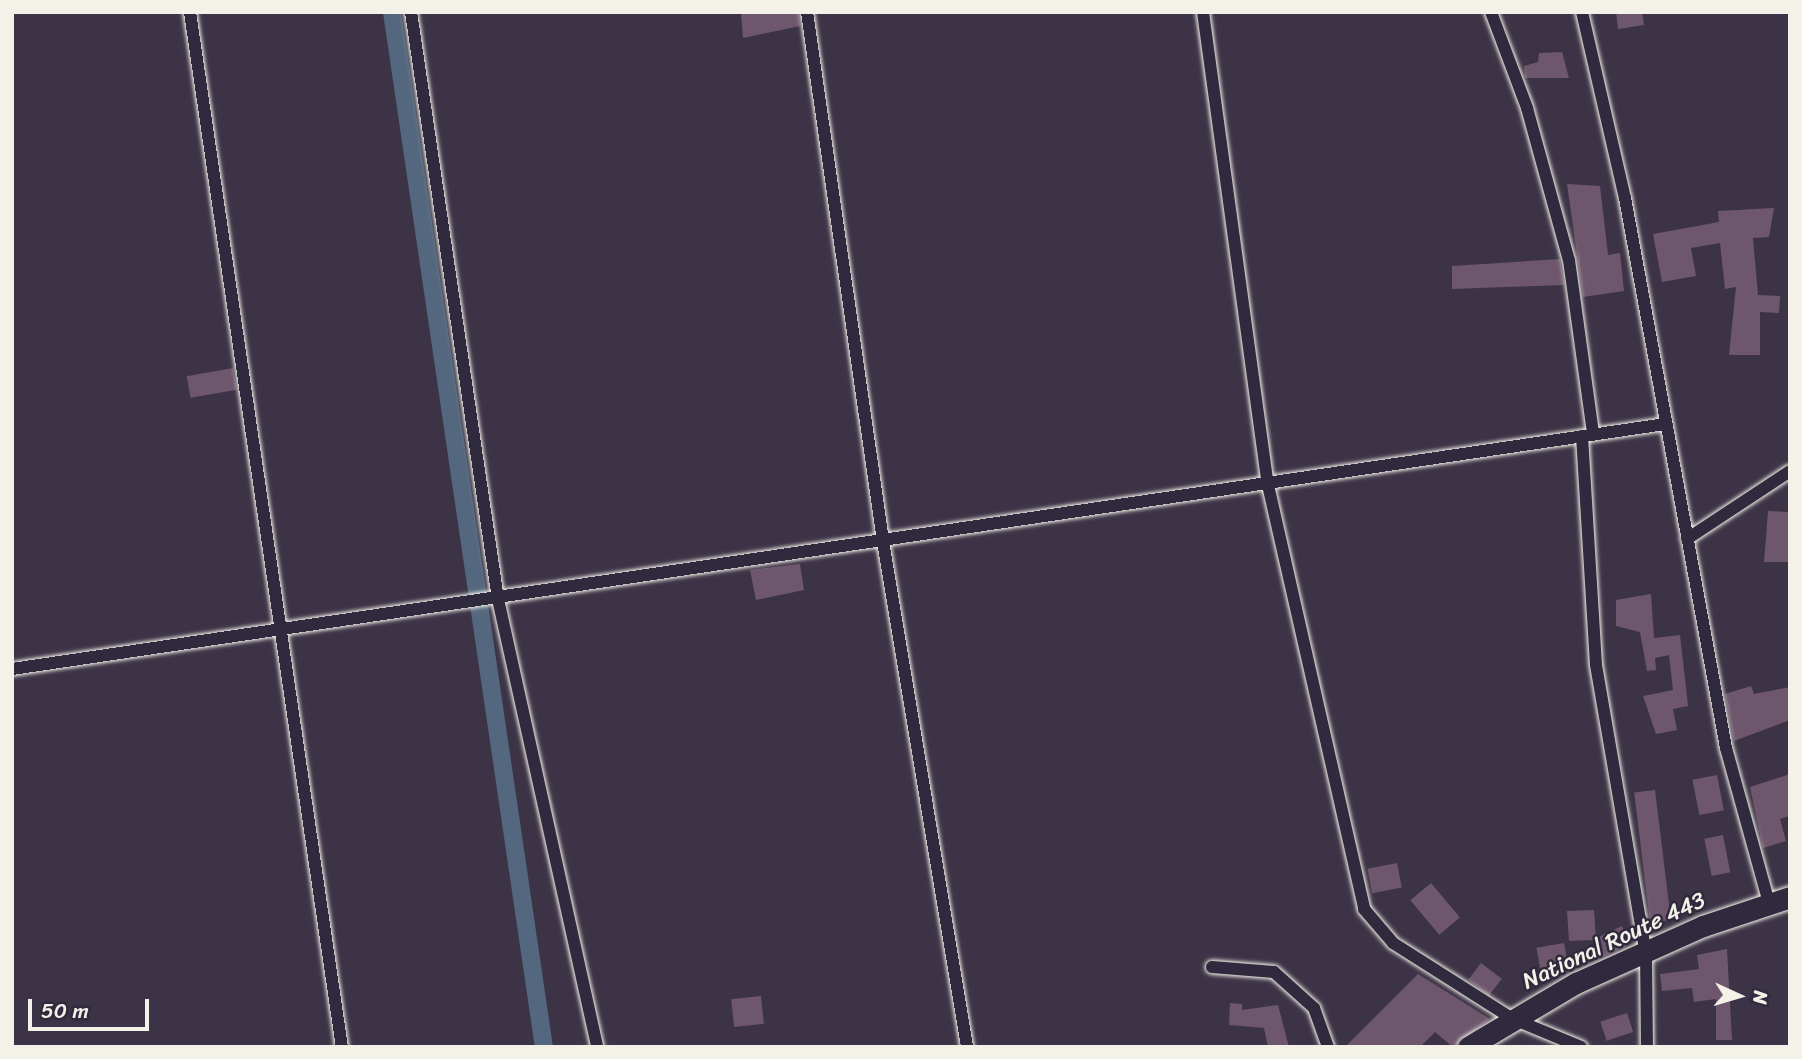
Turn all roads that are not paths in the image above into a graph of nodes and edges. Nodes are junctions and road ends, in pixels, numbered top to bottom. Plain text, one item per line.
1 (190, 12) edge
2 (411, 12) edge
3 (807, 12) edge
4 (1203, 12) edge
5 (1491, 12) edge
6 (1582, 12) edge
7 (1666, 424) junction
8 (1587, 435) junction
9 (1790, 471) edge
10 (1268, 485) junction
11 (1687, 539) junction
12 (883, 541) junction
13 (498, 599) junction
14 (285, 631) junction
15 (12, 669) edge
16 (1780, 900) edge
17 (1647, 953) junction
18 (1212, 967) dead end
19 (1511, 1018) junction
20 (342, 1047) edge
21 (597, 1047) edge
22 (968, 1047) edge
23 (1328, 1047) edge
24 (1468, 1047) edge
25 (1581, 1047) edge
26 (1647, 1047) edge

1 - 14 street
2 - 13 street
3 - 12 street
4 - 10 street
5 - 8 street
6 - 7 street
7 - 8 street
7 - 11 street
8 - 10 street
8 - 17 street
9 - 11 street
10 - 12 street
10 - 19 street
11 - 16 street
12 - 13 street
12 - 22 street
13 - 14 street
13 - 21 street
14 - 15 street
14 - 20 street
16 - 17 highway, National Route 443
17 - 19 highway, National Route 443
17 - 26 street
18 - 23 street
19 - 24 highway, National Route 443
19 - 25 street

